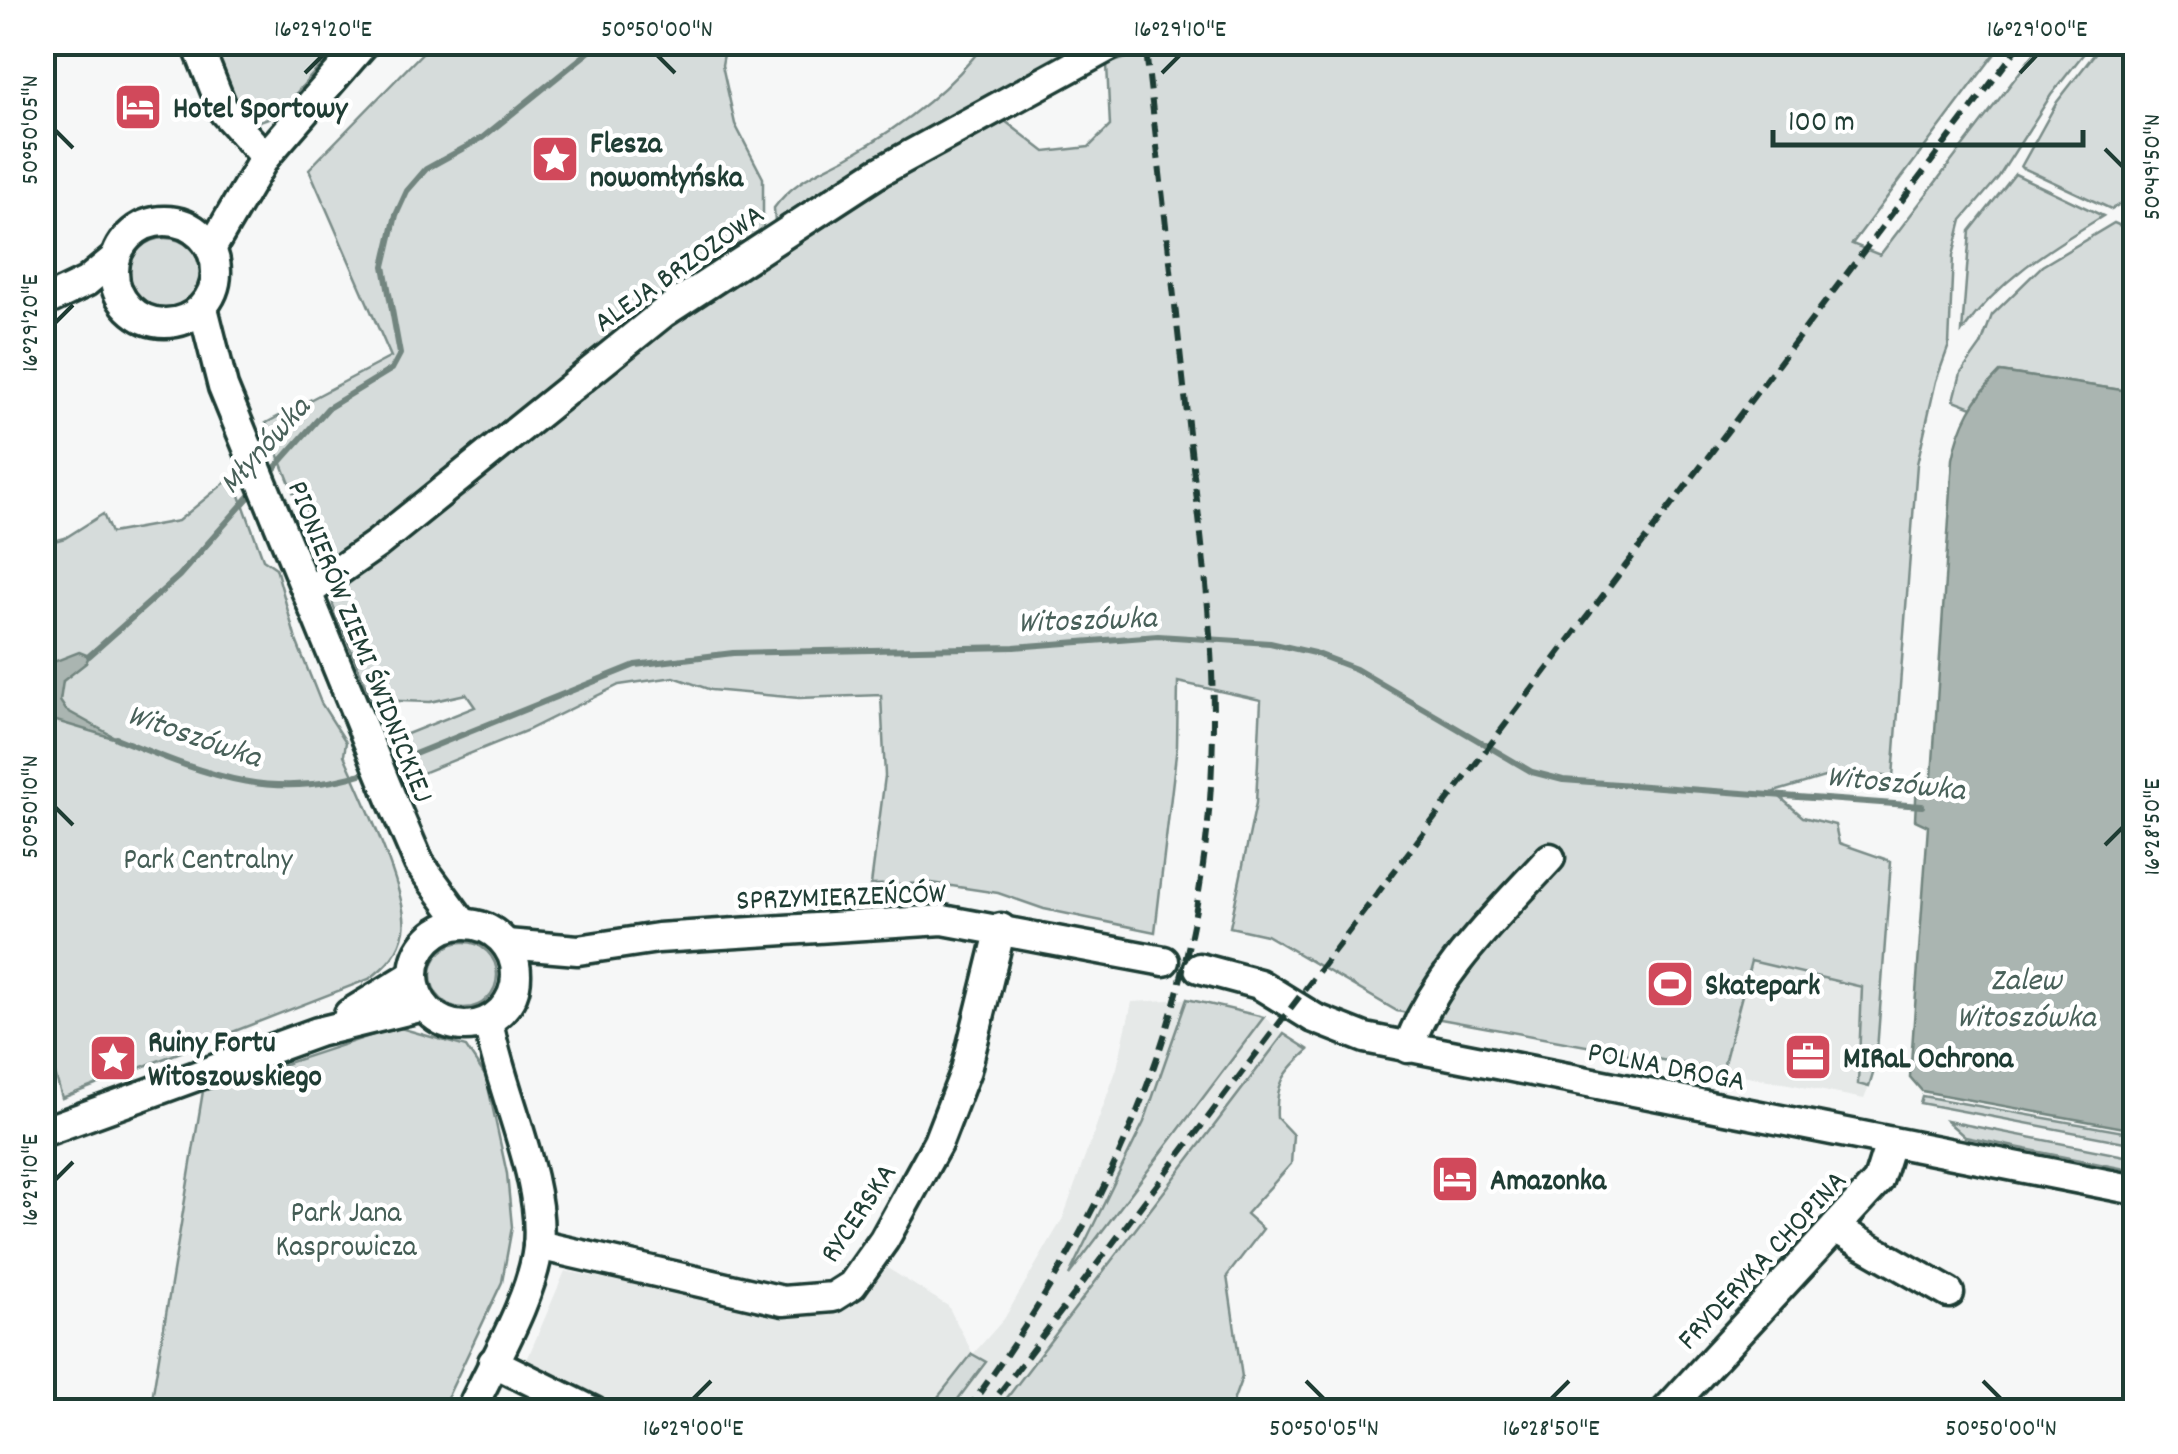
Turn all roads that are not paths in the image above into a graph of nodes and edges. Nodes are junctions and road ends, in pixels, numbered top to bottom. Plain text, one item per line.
1 (196, 42) edge
2 (365, 42) edge
3 (1107, 50) edge
4 (265, 157) junction
5 (184, 224) junction
6 (211, 249) junction
7 (115, 258) junction
8 (42, 304) edge
9 (123, 304) junction
10 (203, 308) junction
11 (168, 324) junction
12 (224, 388) junction
13 (308, 592) junction
14 (1550, 858) dead end
15 (419, 862) junction
16 (462, 923) junction
17 (1002, 928) junction
18 (431, 936) junction
19 (506, 944) junction
20 (578, 950) junction
21 (1164, 962) dead end
22 (1199, 968) dead end
23 (414, 975) junction
24 (516, 983) junction
25 (424, 1006) junction
26 (488, 1021) junction
27 (318, 1032) junction
28 (1408, 1048) junction
29 (42, 1132) edge
30 (1890, 1143) junction
31 (2136, 1190) edge
32 (1834, 1228) junction
33 (538, 1245) junction
34 (1949, 1293) dead end
35 (493, 1362) junction
36 (470, 1412) edge
37 (594, 1412) edge
38 (1665, 1412) edge

1 - 4 street
2 - 4 street
3 - 13 street, ALEJA BRZOZOWA
4 - 5 street
4 - 6 street
5 - 6 street
5 - 7 street
6 - 10 street
7 - 8 street
7 - 9 street
8 - 9 street
9 - 11 street
10 - 11 street
10 - 12 street, PIONIERÓW ZIEMI ŚWIDNICKIEJ
11 - 12 street, PIONIERÓW ZIEMI ŚWIDNICKIEJ
12 - 13 street, PIONIERÓW ZIEMI ŚWIDNICKIEJ
13 - 15 street, PIONIERÓW ZIEMI ŚWIDNICKIEJ
14 - 28 street
15 - 16 street, PIONIERÓW ZIEMI ŚWIDNICKIEJ
15 - 18 street, PIONIERÓW ZIEMI ŚWIDNICKIEJ
16 - 18 street
16 - 19 street
17 - 20 street, SPRZYMIERZEŃCÓW
17 - 21 street, SPRZYMIERZEŃCÓW
17 - 33 street, RYCERSKA
18 - 23 street
19 - 20 street, SPRZYMIERZEŃCÓW
19 - 24 street
20 - 24 street, SPRZYMIERZEŃCÓW
22 - 28 street, POLNA DROGA
23 - 25 street
23 - 27 street
24 - 26 street
25 - 26 street
25 - 27 street
26 - 33 street
27 - 29 street
28 - 30 street, POLNA DROGA
30 - 31 street, POLNA DROGA
30 - 32 street, FRYDERYKA CHOPINA
32 - 34 street
32 - 38 street, FRYDERYKA CHOPINA
33 - 35 street
35 - 36 street
35 - 37 street

